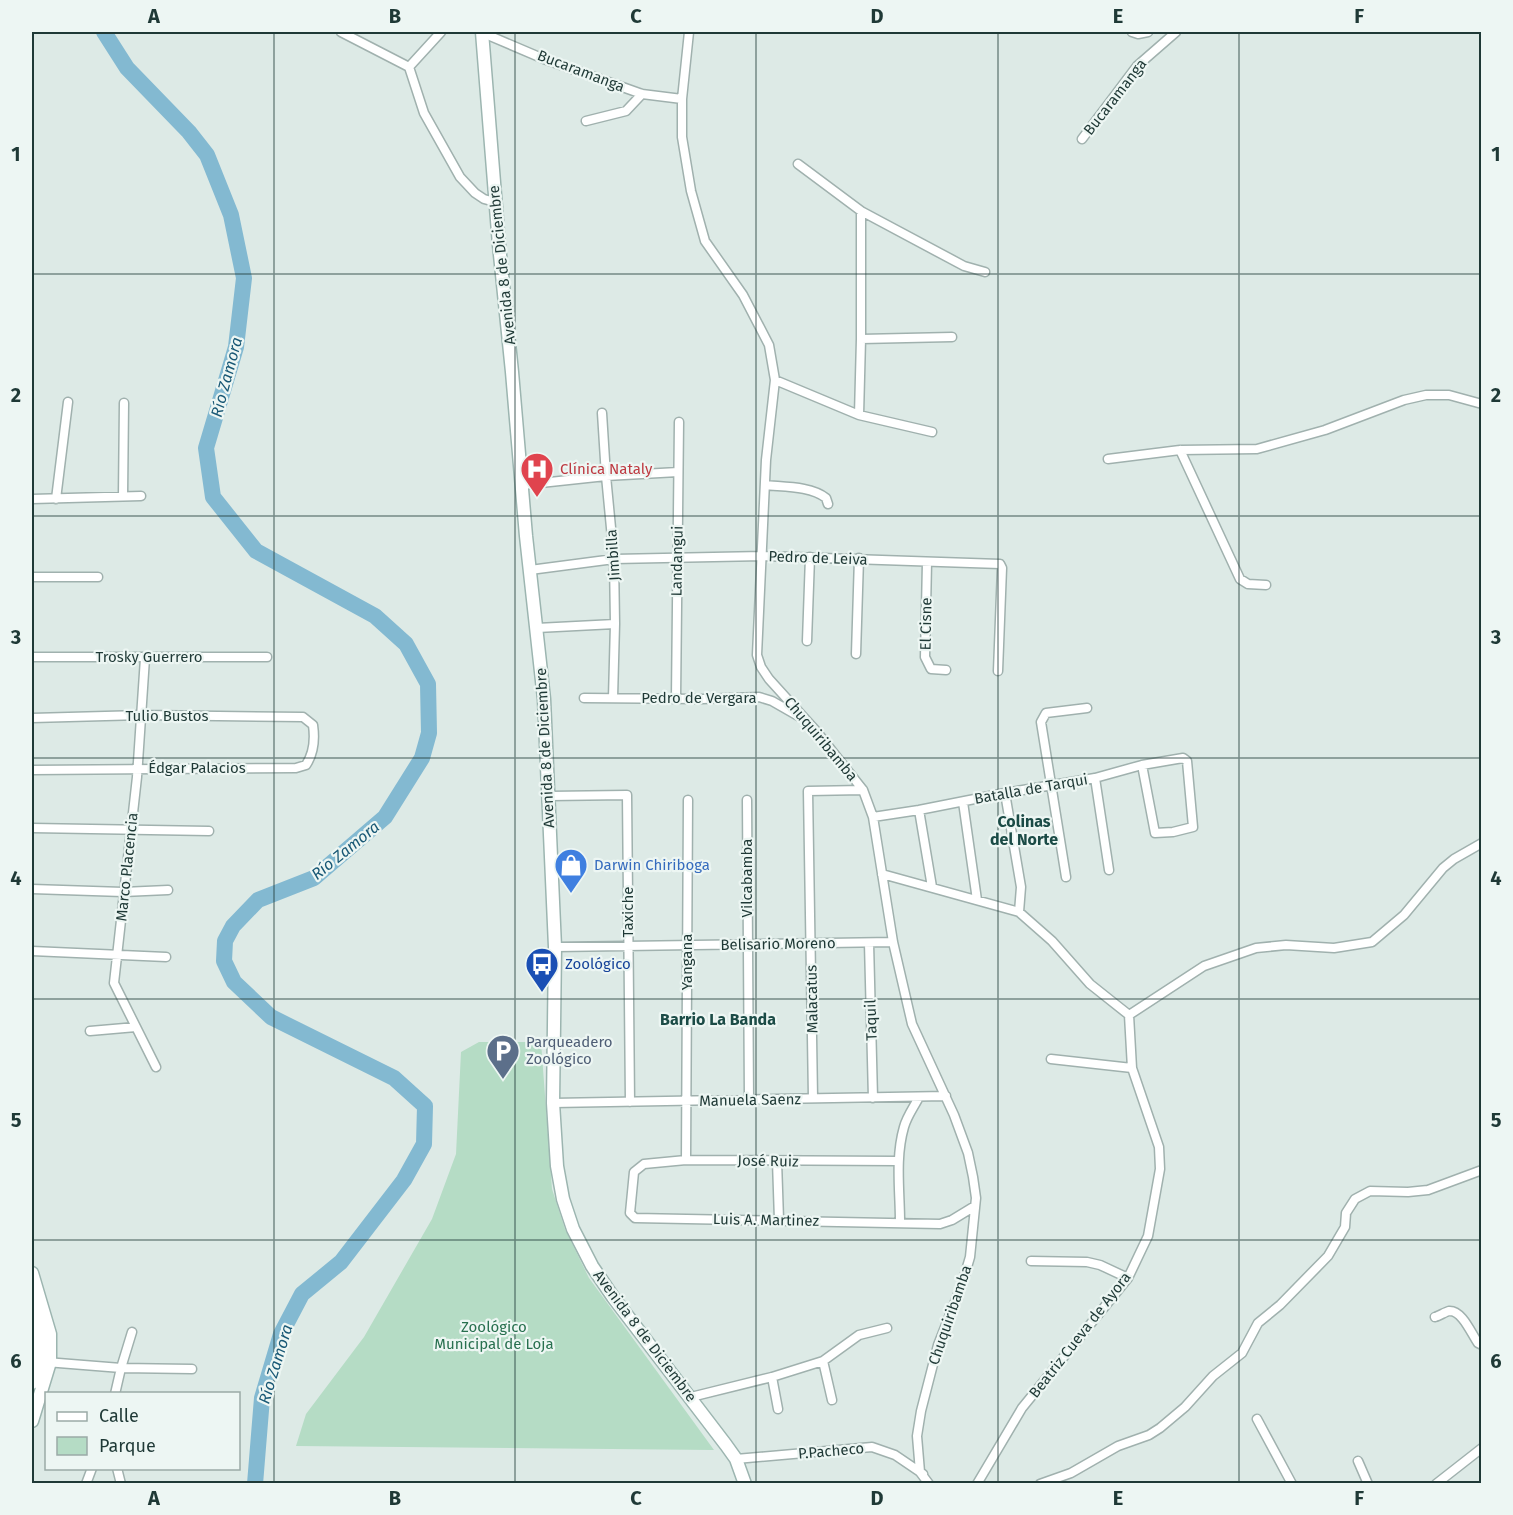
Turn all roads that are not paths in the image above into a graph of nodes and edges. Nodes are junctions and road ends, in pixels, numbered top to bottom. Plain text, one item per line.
1 (341, 32) edge
2 (441, 32) edge
3 (482, 32) edge
4 (689, 32) edge
5 (1132, 32) edge
6 (1148, 32) edge
7 (1173, 32) edge
8 (410, 67) junction
9 (642, 94) junction
10 (682, 99) junction
11 (586, 121) dead end
12 (1082, 139) dead end
13 (798, 164) dead end
14 (495, 202) junction
15 (861, 211) junction
16 (985, 272) dead end
17 (952, 337) dead end
18 (861, 339) junction
19 (775, 380) junction
20 (68, 402) dead end
21 (124, 403) dead end
22 (1482, 404) edge
23 (602, 412) dead end
24 (859, 415) junction
25 (679, 422) dead end
26 (932, 432) dead end
27 (1180, 450) junction
28 (1108, 459) dead end
29 (678, 472) junction
30 (606, 476) junction
31 (522, 485) junction
32 (765, 485) junction
33 (123, 496) junction
34 (141, 496) dead end
35 (32, 499) edge
36 (56, 500) junction
37 (828, 504) dead end
38 (763, 556) junction
39 (676, 557) junction
40 (810, 557) junction
41 (859, 558) junction
42 (614, 559) junction
43 (927, 562) junction
44 (530, 570) junction
45 (32, 577) edge
46 (98, 577) dead end
47 (1266, 585) dead end
48 (615, 624) junction
49 (537, 628) junction
50 (807, 641) dead end
51 (856, 654) dead end
52 (32, 657) edge
53 (267, 657) dead end
54 (145, 658) junction
55 (946, 670) dead end
56 (998, 671) dead end
57 (584, 698) dead end
58 (613, 698) junction
59 (676, 699) junction
60 (1087, 708) dead end
61 (142, 715) junction
62 (303, 717) joint
63 (32, 718) edge
64 (808, 722) junction
65 (1142, 765) junction
66 (137, 768) junction
67 (32, 770) edge
68 (1095, 778) junction
69 (1050, 785) junction
70 (863, 790) junction
71 (1005, 793) junction
72 (549, 796) junction
73 (688, 800) dead end
74 (747, 800) dead end
75 (963, 802) junction
76 (919, 810) junction
77 (873, 817) junction
78 (32, 828) edge
79 (131, 829) junction
80 (209, 831) dead end
81 (1482, 843) edge
82 (1108, 870) dead end
83 (882, 874) junction
84 (1066, 877) dead end
85 (932, 887) junction
86 (32, 890) edge
87 (168, 890) dead end
88 (123, 892) junction
89 (977, 900) junction
90 (1019, 912) junction
91 (893, 942) junction
92 (869, 943) junction
93 (811, 944) junction
94 (688, 945) junction
95 (747, 945) junction
96 (628, 946) junction
97 (555, 947) junction
98 (32, 951) edge
99 (117, 953) junction
100 (166, 957) dead end
101 (1129, 1015) junction
102 (136, 1027) junction
103 (90, 1031) dead end
104 (1051, 1059) dead end
105 (156, 1067) dead end
106 (1132, 1068) junction
107 (946, 1096) junction
108 (919, 1097) junction
109 (813, 1098) junction
110 (873, 1098) junction
111 (749, 1100) junction
112 (686, 1101) junction
113 (630, 1102) junction
114 (554, 1103) junction
115 (686, 1160) junction
116 (777, 1161) junction
117 (898, 1161) junction
118 (1482, 1170) edge
119 (975, 1206) junction
120 (632, 1215) joint
121 (779, 1220) junction
122 (900, 1222) junction
123 (1031, 1261) dead end
124 (32, 1273) edge
125 (1128, 1278) junction
126 (32, 1306) edge
127 (1435, 1317) dead end
128 (887, 1328) dead end
129 (132, 1332) dead end
130 (1482, 1345) edge
131 (823, 1361) junction
132 (45, 1362) junction
133 (121, 1368) junction
134 (192, 1369) dead end
135 (772, 1377) junction
136 (32, 1383) edge
137 (115, 1392) edge
138 (691, 1397) junction
139 (832, 1400) dead end
140 (778, 1409) dead end
141 (1257, 1419) dead end
142 (32, 1421) edge
143 (1482, 1448) edge
144 (736, 1459) junction
145 (1358, 1461) dead end
146 (920, 1472) junction
147 (746, 1484) edge
148 (929, 1484) edge
149 (934, 1484) edge
150 (976, 1484) edge
151 (1040, 1484) edge
152 (1292, 1484) edge
153 (1368, 1484) edge
154 (1436, 1484) edge

1 - 8 street
2 - 8 street
3 - 9 street, Bucaramanga
3 - 14 main road, Avenida 8 de Diciembre
4 - 10 street, Chuquiribamba
5 - 6 street
7 - 12 street, Bucaramanga
8 - 14 street
9 - 10 street, Bucaramanga
9 - 11 street
10 - 19 street, Chuquiribamba
13 - 15 street
14 - 31 main road, Avenida 8 de Diciembre
15 - 16 street
15 - 18 street
17 - 18 street
18 - 24 street
19 - 24 street
19 - 32 street, Chuquiribamba
20 - 36 street
21 - 33 street
22 - 27 street
23 - 30 street, Jimbilla
24 - 26 street
25 - 29 street, Landangui
27 - 28 street
27 - 47 street
29 - 30 street
29 - 39 street, Landangui
30 - 31 street
30 - 42 street, Jimbilla
31 - 44 main road, Avenida 8 de Diciembre
32 - 37 street
32 - 38 street, Chuquiribamba
33 - 34 street
33 - 36 street
35 - 36 street
38 - 39 street, Pedro de Leiva
38 - 40 street, Pedro de Leiva
38 - 64 street, Chuquiribamba
39 - 42 street, Pedro de Leiva
39 - 59 street, Landangui
40 - 41 street, Pedro de Leiva
40 - 50 street
41 - 43 street, Pedro de Leiva
41 - 51 street
42 - 44 street, Pedro de Leiva
42 - 48 street, Jimbilla
43 - 55 street, El Cisne
43 - 56 street, Pedro de Leiva
44 - 49 main road, Avenida 8 de Diciembre
45 - 46 street
48 - 49 street
48 - 58 street, Jimbilla
49 - 72 main road, Avenida 8 de Diciembre
52 - 54 street, Trosky Guerrero
53 - 54 street, Trosky Guerrero
54 - 61 street, Marco Placencia
57 - 58 street, Pedro de Vergara
58 - 59 street, Pedro de Vergara
59 - 64 street, Pedro de Vergara
60 - 69 street
61 - 62 street, Tulio Bustos
61 - 63 street, Tulio Bustos
61 - 66 street, Marco Placencia
62 - 66 street, Édgar Palacios
64 - 70 street, Chuquiribamba
65 - 65 street, Batalla de Tarqui
65 - 68 street, Batalla de Tarqui
66 - 67 street, Édgar Palacios
66 - 79 street, Marco Placencia
68 - 69 street, Batalla de Tarqui
68 - 82 street
69 - 71 street, Batalla de Tarqui
69 - 84 street
70 - 77 street, Chuquiribamba
70 - 93 street, Malacatus
71 - 75 street, Batalla de Tarqui
71 - 90 street
72 - 96 street, Taxiche
72 - 97 main road, Avenida 8 de Diciembre
73 - 94 street, Yangana
74 - 95 street, Vilcabamba
75 - 76 street, Batalla de Tarqui
75 - 89 street
76 - 77 street, Batalla de Tarqui
76 - 85 street
77 - 83 street, Chuquiribamba
78 - 79 street
79 - 80 street
79 - 88 street, Marco Placencia
81 - 101 street
83 - 85 street
83 - 91 street, Chuquiribamba
85 - 89 street
86 - 88 street
87 - 88 street
88 - 99 street, Marco Placencia
89 - 90 street
90 - 101 street
91 - 92 street, Belisario Moreno
91 - 107 street, Chuquiribamba
92 - 93 street, Belisario Moreno
92 - 110 street, Taquil
93 - 95 street, Belisario Moreno
93 - 109 street, Malacatus
94 - 95 street, Belisario Moreno
94 - 96 street, Belisario Moreno
94 - 112 street, Yangana
95 - 111 street, Vilcabamba
96 - 97 street, Belisario Moreno
96 - 113 street, Taxiche
97 - 114 main road, Avenida 8 de Diciembre
98 - 99 street
99 - 100 street
99 - 102 street, Marco Placencia
101 - 106 street, Beatriz Cueva de Ayora
102 - 103 street
102 - 105 street, Marco Placencia
104 - 106 street
106 - 125 street, Beatriz Cueva de Ayora
107 - 108 street, Manuela Saenz
107 - 119 street, Chuquiribamba
108 - 110 street, Manuela Saenz
108 - 117 street
109 - 110 street, Manuela Saenz
109 - 111 street, Manuela Saenz
111 - 112 street, Manuela Saenz
112 - 113 street, Manuela Saenz
112 - 115 street, Yangana
113 - 114 street, Manuela Saenz
114 - 138 main road, Avenida 8 de Diciembre
115 - 116 street, José Ruiz
115 - 120 street, José Ruiz
116 - 117 street, José Ruiz
116 - 121 street
117 - 122 street
118 - 151 street
119 - 122 street, Luis A. Martinez
119 - 146 street, Chuquiribamba
120 - 121 street, Luis A. Martinez
121 - 122 street, Luis A. Martinez
123 - 125 street
124 - 132 main road
125 - 150 street, Beatriz Cueva de Ayora
126 - 132 main road
127 - 130 street
128 - 131 street
129 - 133 street
131 - 135 street
131 - 139 street
132 - 133 street
132 - 136 main road
132 - 142 main road
133 - 134 street
133 - 137 street
135 - 138 street
135 - 140 street
138 - 144 main road, Avenida 8 de Diciembre
141 - 152 street
143 - 154 street
144 - 146 street, P.Pacheco
144 - 147 main road, Avenida 8 de Diciembre
145 - 153 street
146 - 148 street
146 - 149 street

